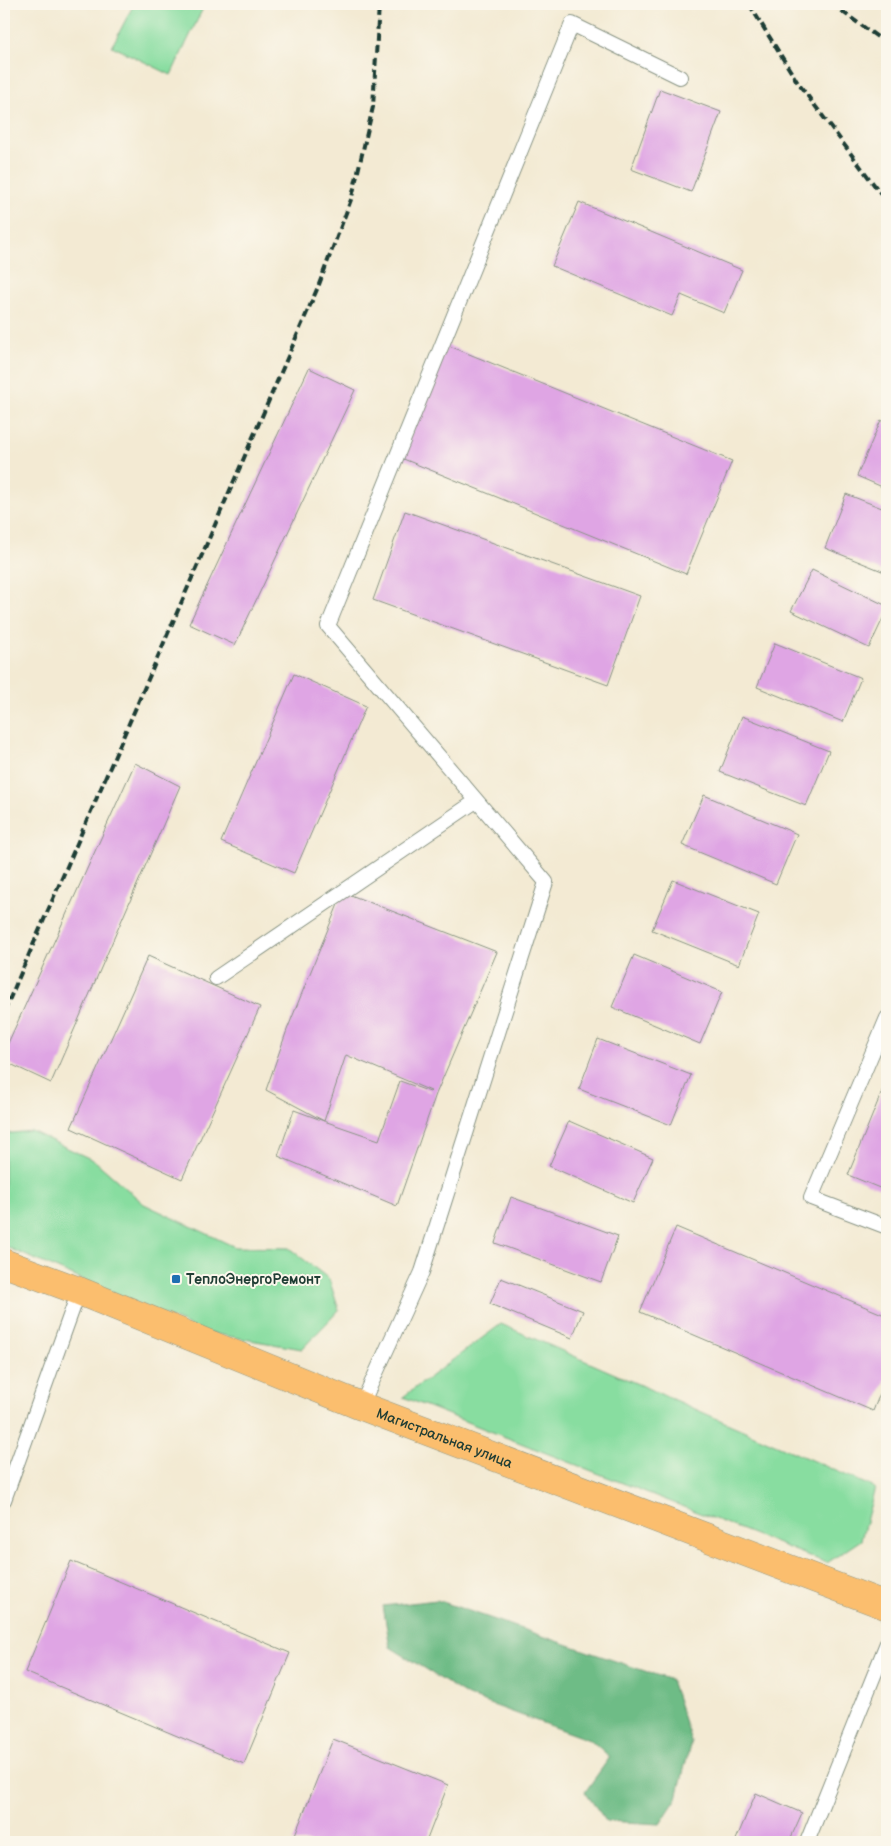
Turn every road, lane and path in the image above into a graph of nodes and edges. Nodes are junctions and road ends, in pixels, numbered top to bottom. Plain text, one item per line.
1 (680, 77) dead end
2 (476, 801) junction
3 (216, 978) dead end
4 (887, 1018) edge
5 (887, 1227) edge
6 (4, 1263) edge
7 (80, 1291) junction
8 (361, 1406) junction
9 (4, 1500) edge
10 (886, 1601) edge
11 (887, 1643) edge
12 (807, 1842) edge

1 - 2 lane
2 - 3 lane
2 - 8 lane
4 - 5 lane
6 - 7 main road, Магистральная улица
7 - 8 main road, Магистральная улица
7 - 9 lane
8 - 10 main road, Магистральная улица
11 - 12 lane

